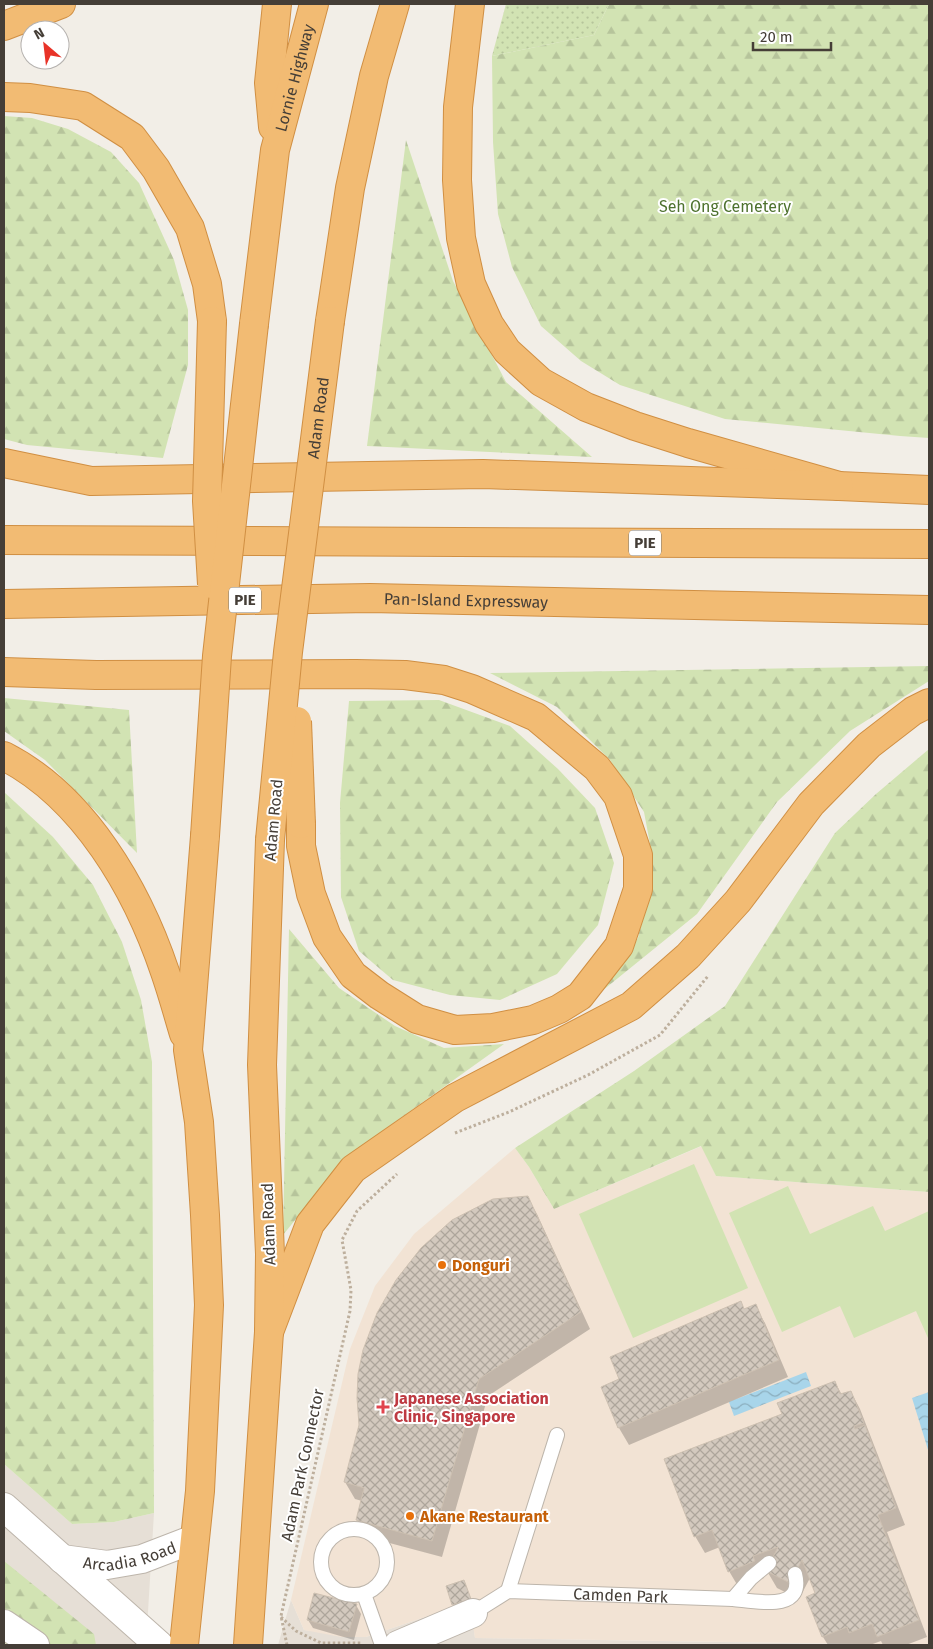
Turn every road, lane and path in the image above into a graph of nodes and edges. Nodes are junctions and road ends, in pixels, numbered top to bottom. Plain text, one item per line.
1 (61, 4) edge
2 (277, 4) edge
3 (314, 4) edge
4 (395, 4) edge
5 (470, 4) edge
6 (4, 26) edge
7 (4, 97) edge
8 (275, 150) junction
9 (4, 462) edge
10 (311, 477) junction
11 (839, 486) junction
12 (929, 490) edge
13 (4, 540) edge
14 (929, 544) edge
15 (4, 604) edge
16 (929, 610) edge
17 (288, 652) junction
18 (217, 656) junction
19 (4, 672) edge
20 (929, 703) edge
21 (4, 756) edge
22 (188, 1050) junction
23 (351, 1290) dead end
24 (269, 1332) junction
25 (557, 1435) dead end
26 (4, 1507) edge
27 (194, 1539) junction
28 (62, 1559) junction
29 (768, 1563) dead end
30 (795, 1574) dead end
31 (508, 1591) junction
32 (364, 1594) junction
33 (733, 1598) junction
34 (473, 1613) joint
35 (281, 1616) junction
36 (4, 1624) edge
37 (386, 1643) edge
38 (35, 1645) edge
39 (159, 1645) edge
40 (184, 1645) edge
41 (248, 1645) edge
42 (287, 1645) edge

1 - 6 highway
2 - 8 highway
3 - 8 highway, Lornie Highway
4 - 10 highway, Adam Road, bridge
5 - 11 highway
7 - 18 highway, bridge
8 - 18 highway, bridge
9 - 10 highway
10 - 11 highway
10 - 17 highway, Adam Road, bridge
11 - 12 highway
13 - 14 highway, PIE
15 - 16 highway, Pan-Island Expressway / PIE
17 - 19 highway, bridge
17 - 24 highway, Adam Road, bridge
18 - 22 highway, bridge
20 - 24 highway
21 - 22 highway
22 - 27 highway
23 - 35 path, Adam Park Connector
24 - 41 highway, Adam Road
25 - 31 lane
26 - 28 street, Arcadia Road
27 - 28 street, Arcadia Road
27 - 40 highway
28 - 39 street, Arcadia Road
29 - 33 lane
30 - 33 lane, Camden Park
31 - 33 lane, Camden Park
31 - 34 lane
32 - 32 lane
32 - 37 lane
34 - 37 street
35 - 37 path
35 - 42 path, Adam Park Connector
36 - 38 street

